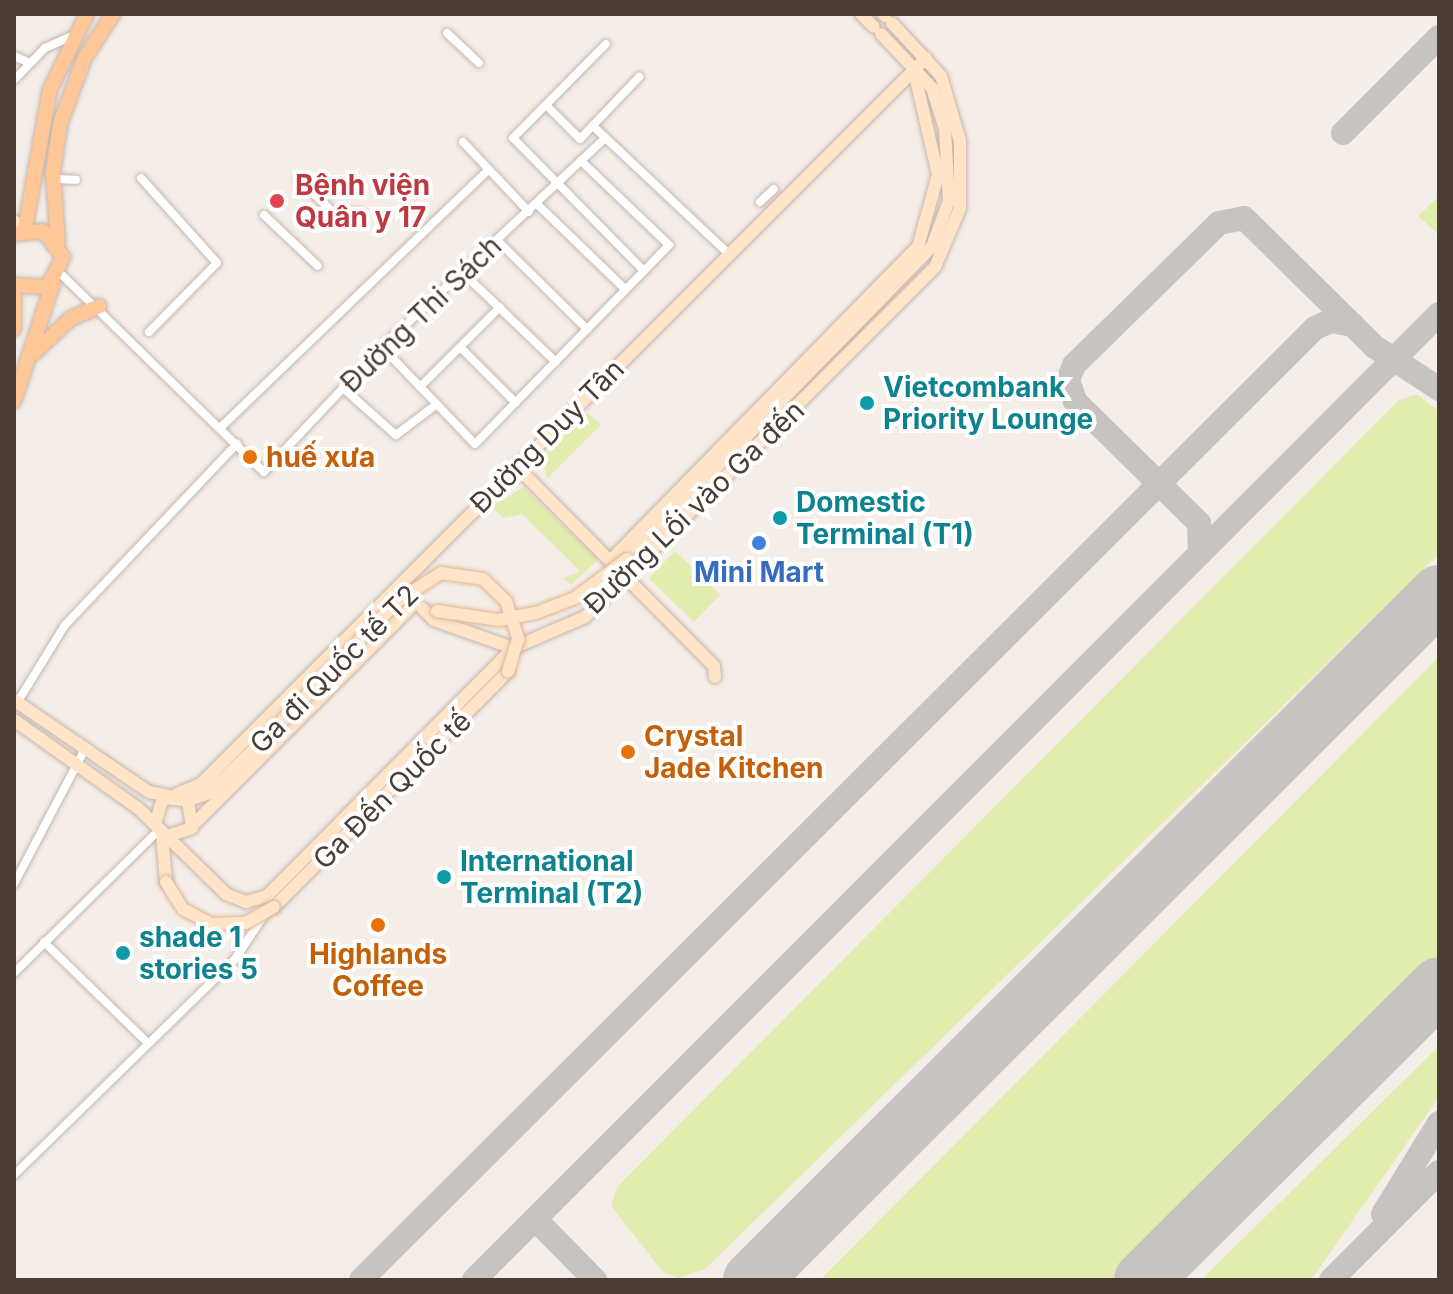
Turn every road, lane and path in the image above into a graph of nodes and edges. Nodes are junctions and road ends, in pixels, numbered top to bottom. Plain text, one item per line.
1 (87, 14) edge
2 (113, 14) edge
3 (861, 14) edge
4 (887, 18) edge
5 (447, 33) dead end
6 (74, 35) junction
7 (606, 44) dead end
8 (14, 56) edge
9 (926, 58) junction
10 (30, 63) junction
11 (479, 63) dead end
12 (914, 69) junction
13 (639, 77) dead end
14 (14, 80) edge
15 (546, 105) junction
16 (593, 126) junction
17 (605, 138) junction
18 (463, 142) dead end
19 (581, 161) junction
20 (488, 170) junction
21 (141, 178) dead end
22 (53, 179) junction
23 (76, 180) dead end
24 (299, 180) dead end
25 (557, 185) junction
26 (774, 189) dead end
27 (760, 202) dead end
28 (537, 204) junction
29 (529, 212) junction
30 (359, 213) dead end
31 (264, 215) dead end
32 (18, 228) edge
33 (497, 240) junction
34 (58, 242) junction
35 (730, 255) junction
36 (318, 266) dead end
37 (643, 270) junction
38 (462, 272) junction
39 (57, 278) junction
40 (14, 285) edge
41 (625, 289) junction
42 (99, 306) junction
43 (500, 307) junction
44 (14, 329) edge
45 (587, 329) junction
46 (149, 332) dead end
47 (382, 347) junction
48 (460, 347) junction
49 (33, 353) junction
50 (556, 362) junction
51 (420, 387) junction
52 (343, 388) junction
53 (14, 401) edge
54 (516, 403) junction
55 (437, 404) junction
56 (220, 428) junction
57 (237, 444) junction
58 (516, 466) junction
59 (611, 560) junction
60 (626, 577) junction
61 (396, 587) junction
62 (417, 606) junction
63 (513, 648) junction
64 (508, 671) joint
65 (715, 677) dead end
66 (16, 702) edge
67 (14, 720) edge
68 (85, 749) junction
69 (77, 764) junction
70 (177, 797) junction
71 (195, 823) junction
72 (161, 831) junction
73 (14, 884) edge
74 (283, 885) junction
75 (44, 942) junction
76 (14, 973) edge
77 (148, 1043) junction
78 (14, 1175) edge

1 - 6 main road
2 - 22 main road
3 - 12 street
4 - 9 street
5 - 11 street
6 - 10 street
6 - 32 main road
7 - 15 street
8 - 10 street
9 - 12 street, Đường Duy Tân
9 - 60 street, Đường Lối vào Ga đến
10 - 14 street
12 - 35 street, Đường Duy Tân
12 - 59 street
12 - 62 street, bridge
13 - 16 street
15 - 16 street
15 - 25 street
16 - 17 street
17 - 19 street, Đường Thi Sách
17 - 35 street
18 - 20 street
19 - 25 street, Đường Thi Sách
19 - 37 street
20 - 29 street
20 - 56 street
21 - 46 street
22 - 23 street
22 - 34 main road
24 - 30 street
25 - 28 street, Đường Thi Sách
25 - 37 street
26 - 27 street
28 - 29 street, Đường Thi Sách
28 - 41 street
29 - 33 street, Đường Thi Sách
31 - 36 street
32 - 34 main road
33 - 38 street, Đường Thi Sách
33 - 45 street
34 - 39 main road
35 - 58 street, Đường Duy Tân
37 - 41 street
38 - 43 street
38 - 47 street, Đường Thi Sách
39 - 40 main road
39 - 42 street
39 - 49 main road
40 - 44 main road
41 - 45 street
42 - 49 main road
42 - 56 street
43 - 48 street
43 - 50 street
45 - 50 street
47 - 51 street
47 - 52 street, Đường Thi Sách
48 - 51 street
48 - 54 street
49 - 53 main road
50 - 54 street
51 - 55 street
52 - 55 street
52 - 57 street, Đường Thi Sách
54 - 55 street
56 - 57 street
57 - 66 street
58 - 59 street
58 - 61 street, Đường Duy Tân
59 - 60 street
60 - 63 street, Đường Lối vào Ga đến
60 - 65 street
61 - 62 street
61 - 70 street, Đường Duy Tân
62 - 63 street
62 - 71 street
63 - 74 street, Đường Lối vào Ga đến
64 - 70 street, Ga đi Quốc tế T2, bridge
64 - 72 street, Ga Đến Quốc tế, bridge
66 - 68 street
67 - 69 street, Đường Lối vào Ga đến
68 - 69 street
68 - 70 street
69 - 72 street, Đường Lối vào Ga đến
69 - 73 street
70 - 71 street
70 - 72 street
71 - 72 street
72 - 74 street, Đường Lối vào Ga đến
72 - 75 street
74 - 77 street
75 - 76 street
75 - 77 street
77 - 78 street

